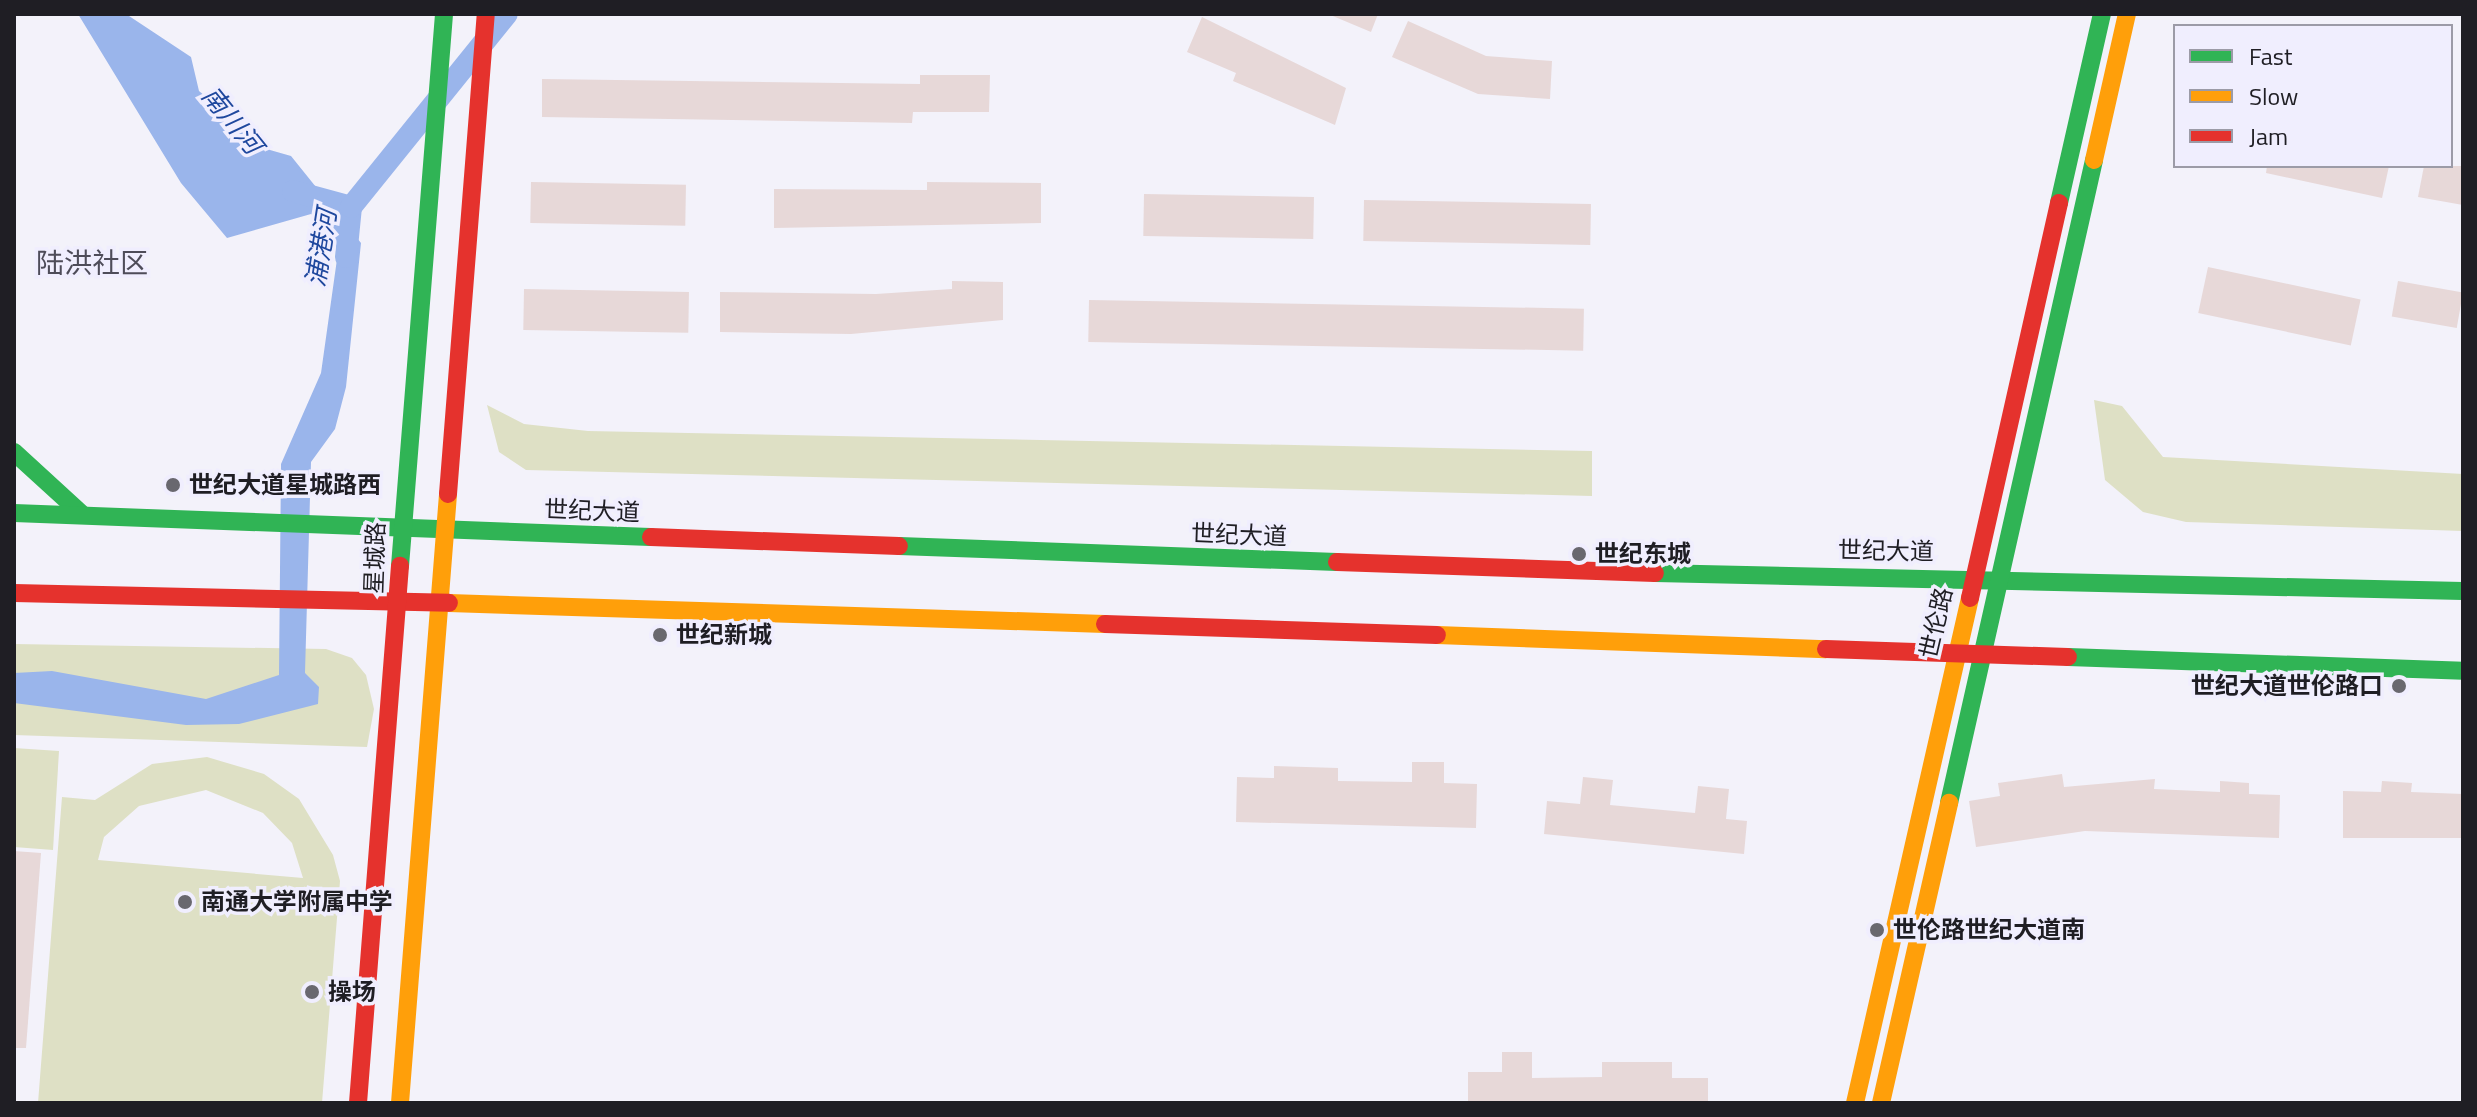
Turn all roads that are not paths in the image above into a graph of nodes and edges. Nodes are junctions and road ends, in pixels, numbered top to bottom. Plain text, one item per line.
1 (444, 14) edge
2 (486, 14) edge
3 (2102, 14) edge
4 (2127, 14) edge
5 (14, 452) edge
6 (14, 513) edge
7 (82, 514) junction
8 (399, 528) junction
9 (447, 530) junction
10 (1971, 576) junction
11 (1996, 577) junction
12 (2463, 591) edge
13 (14, 593) edge
14 (398, 602) junction
15 (444, 605) junction
16 (1953, 656) junction
17 (1977, 658) junction
18 (2463, 671) edge
19 (358, 1103) edge
20 (400, 1103) edge
21 (1855, 1103) edge
22 (1881, 1103) edge

1 - 8 main road, 星城路
2 - 9 main road
3 - 10 main road, 世伦路
4 - 11 main road, 世伦路
5 - 7 main road
6 - 7 main road, 世纪大道
7 - 8 main road, 世纪大道
8 - 9 main road, 世纪大道
8 - 14 main road, 星城路
9 - 10 main road, 世纪大道
9 - 15 main road
10 - 11 main road, 世纪大道
10 - 16 main road, 世伦路
11 - 12 main road, 世纪大道
11 - 17 main road, 世伦路
13 - 14 main road
14 - 15 main road
14 - 19 main road, 星城路
15 - 16 main road
15 - 20 main road
16 - 17 main road
16 - 21 main road, 世伦路
17 - 18 main road
17 - 22 main road, 世伦路

